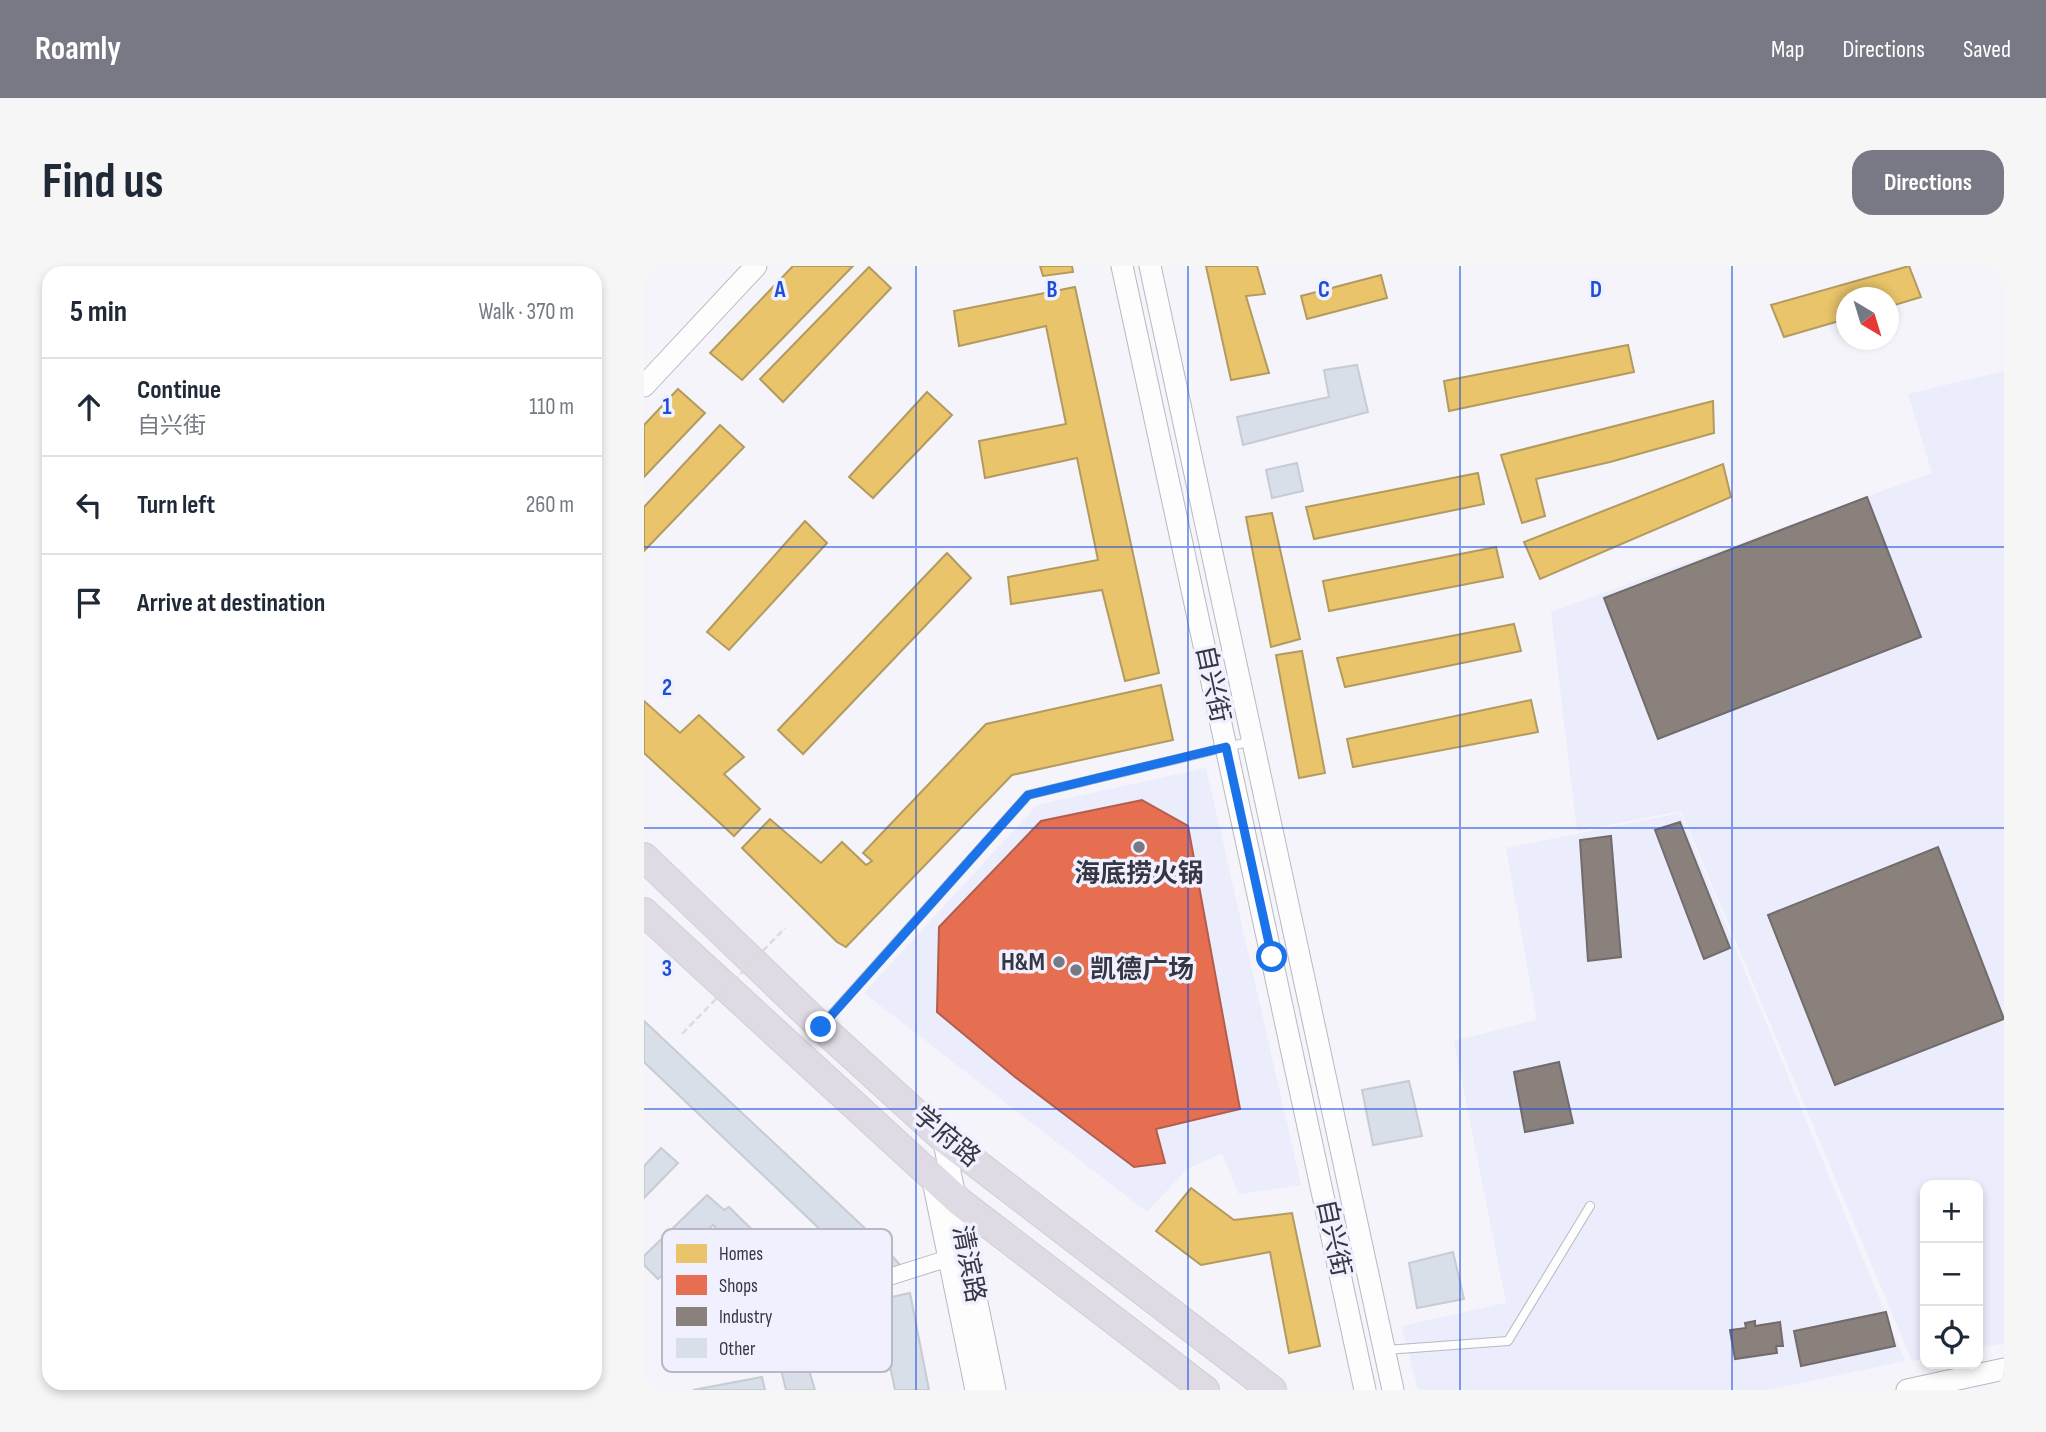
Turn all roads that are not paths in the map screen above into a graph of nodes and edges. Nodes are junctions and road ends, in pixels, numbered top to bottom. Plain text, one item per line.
1 (738, 266) edge
2 (756, 266) edge
3 (1122, 266) edge
4 (1150, 266) edge
5 (644, 366) edge
6 (644, 386) edge
7 (1252, 741) junction
8 (1226, 747) junction
9 (644, 857) edge
10 (644, 912) edge
11 (821, 1027) junction
12 (943, 1138) junction
13 (932, 1176) junction
14 (955, 1198) junction
15 (1590, 1206) dead end
16 (949, 1258) junction
17 (892, 1276) edge
18 (1357, 1350) junction
19 (1383, 1350) junction
20 (2004, 1369) edge
21 (1264, 1384) edge
22 (976, 1390) edge
23 (995, 1390) edge
24 (1205, 1390) edge
25 (1286, 1390) edge
26 (1354, 1390) edge
27 (1366, 1390) edge
28 (1393, 1390) edge
29 (1907, 1390) edge

1 - 5 main road
2 - 6 main road
3 - 8 main road, 自兴街
4 - 7 main road, 自兴街
7 - 8 lane
7 - 19 main road, 自兴街
8 - 11 lane
8 - 18 main road, 自兴街
9 - 11 highway, 学府路
10 - 13 highway, 学府路
11 - 12 highway, 学府路
12 - 14 main road, 清滨路
12 - 21 highway, 学府路
13 - 14 highway, 学府路
13 - 16 main road, 清滨路
14 - 23 main road, 清滨路
14 - 24 highway, 学府路
15 - 19 lane
16 - 17 street
16 - 22 main road, 清滨路
18 - 26 main road
18 - 27 main road, 自兴街
19 - 28 main road, 自兴街
20 - 29 main road
21 - 25 main road

